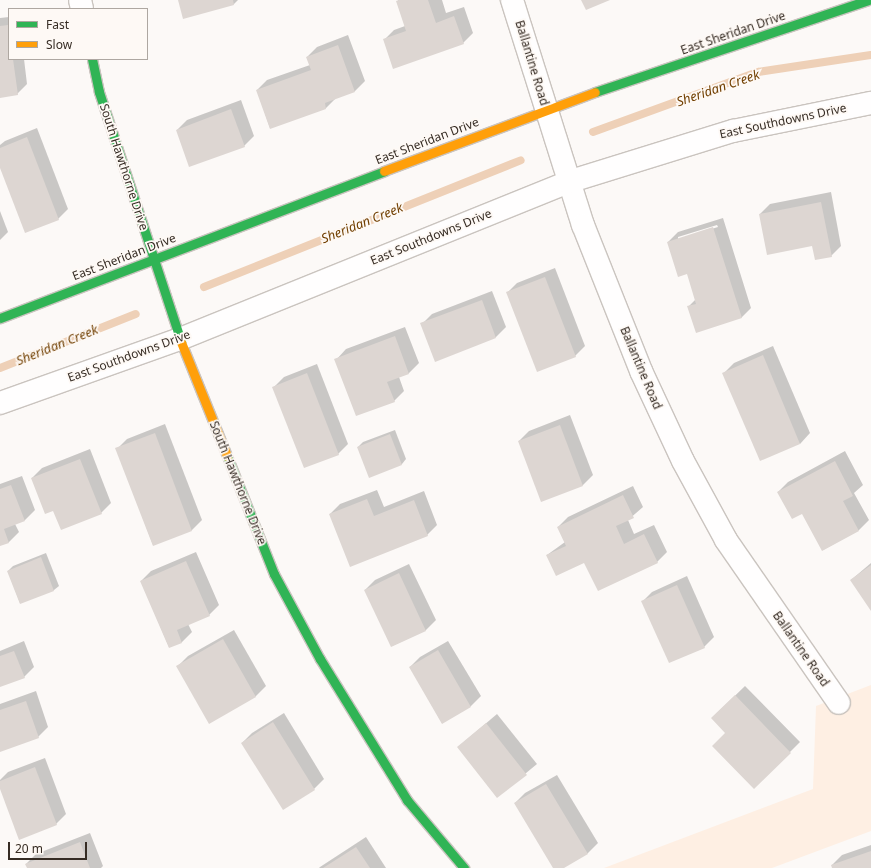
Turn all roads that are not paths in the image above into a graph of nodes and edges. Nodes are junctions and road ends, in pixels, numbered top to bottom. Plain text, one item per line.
1 (512, 0) edge
2 (868, 0) edge
3 (92, 60) edge
4 (871, 104) edge
5 (546, 109) junction
6 (568, 182) junction
7 (154, 258) junction
8 (0, 318) edge
9 (180, 338) junction
10 (0, 403) edge
11 (839, 703) dead end
12 (464, 868) edge

1 - 5 street, Ballantine Road
2 - 5 street, East Sheridan Drive
3 - 7 street, South Hawthorne Drive
4 - 6 street, East Southdowns Drive
5 - 6 street, Ballantine Road
5 - 7 street, East Sheridan Drive
6 - 9 street, East Southdowns Drive
6 - 11 street, Ballantine Road
7 - 8 street, East Sheridan Drive
7 - 9 street, South Hawthorne Drive
9 - 10 street, East Southdowns Drive
9 - 12 street, South Hawthorne Drive

